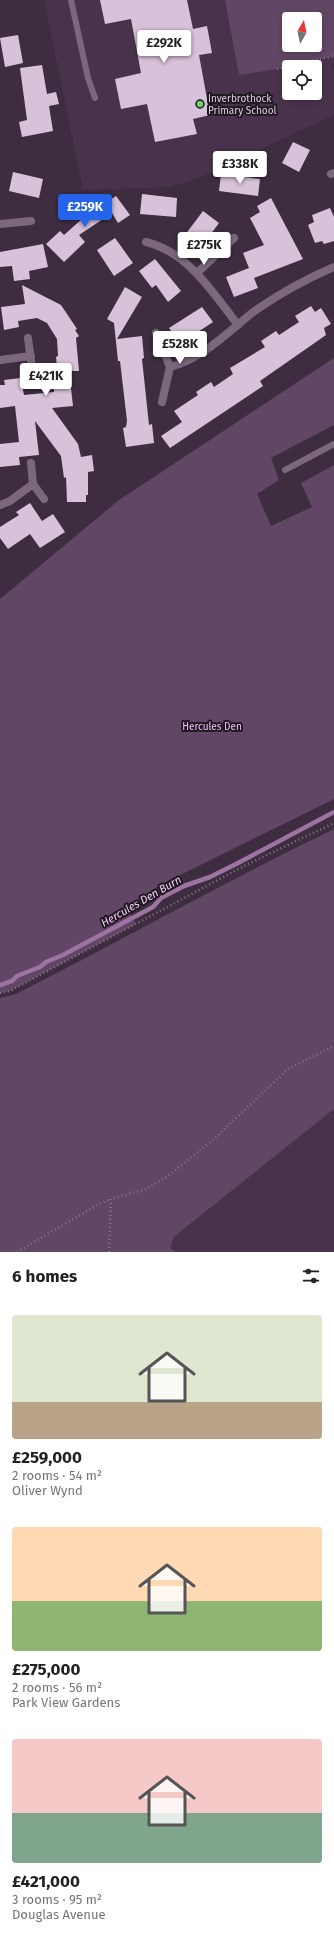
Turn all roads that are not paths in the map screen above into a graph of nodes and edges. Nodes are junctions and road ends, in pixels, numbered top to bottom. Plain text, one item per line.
1 (71, 0) edge
2 (95, 98) dead end
3 (31, 221) dead end
4 (0, 223) edge
5 (234, 238) dead end
6 (146, 242) dead end
7 (334, 267) edge
8 (197, 273) junction
9 (238, 325) junction
10 (156, 333) dead end
11 (28, 338) dead end
12 (31, 356) junction
13 (0, 360) edge
14 (170, 367) junction
15 (34, 376) dead end
16 (162, 402) dead end
17 (334, 444) edge
18 (31, 463) dead end
19 (285, 470) dead end
20 (33, 484) junction
21 (44, 499) dead end
22 (0, 505) edge

1 - 2 lane
3 - 4 street
5 - 8 street
6 - 8 street
7 - 9 street
8 - 9 street
9 - 14 street
10 - 14 street
11 - 12 street
12 - 13 street
12 - 15 street
14 - 16 street
17 - 19 lane
18 - 20 street
20 - 21 street
20 - 22 street

